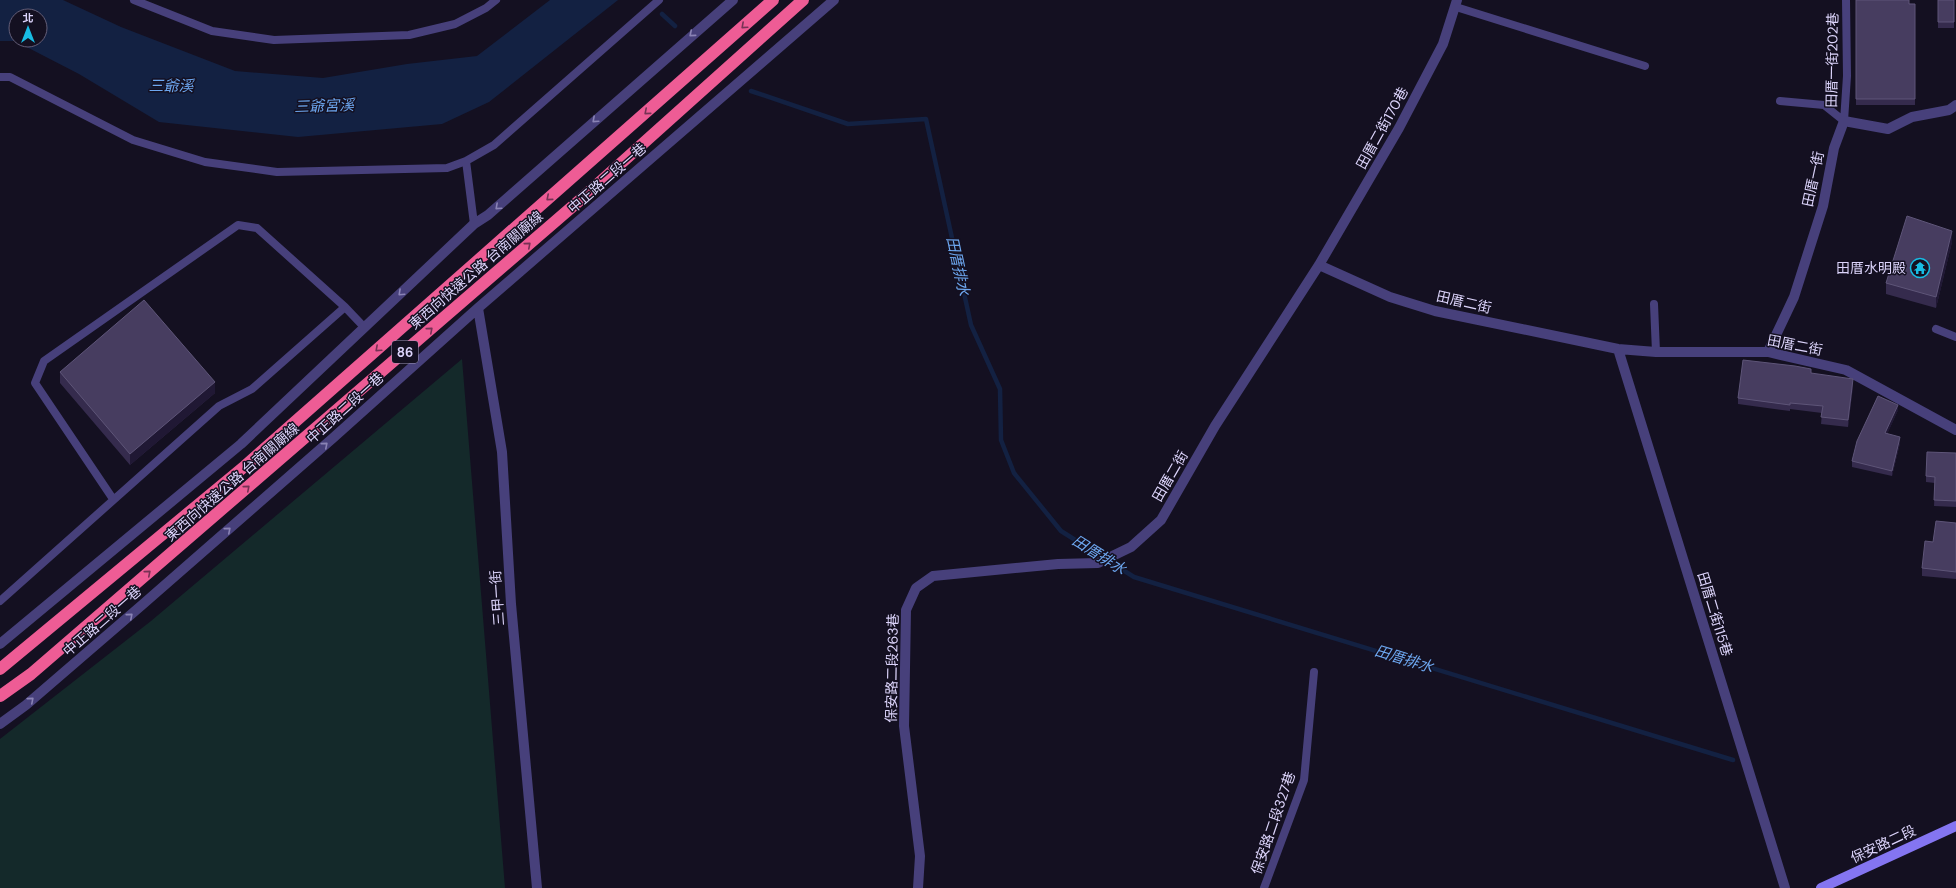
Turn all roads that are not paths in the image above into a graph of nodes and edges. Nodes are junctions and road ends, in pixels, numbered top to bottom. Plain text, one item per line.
1 (134, 0) edge
2 (496, 0) edge
3 (659, 0) edge
4 (733, 0) edge
5 (773, 0) edge
6 (803, 0) edge
7 (834, 0) edge
8 (1846, 0) edge
9 (1457, 3) edge
10 (1645, 66) dead end
11 (0, 77) edge
12 (1780, 101) dead end
13 (1956, 105) edge
14 (1844, 121) junction
15 (466, 161) junction
16 (474, 224) junction
17 (1319, 265) junction
18 (1654, 304) dead end
19 (345, 307) junction
20 (478, 308) junction
21 (364, 327) junction
22 (1936, 329) dead end
23 (1956, 337) edge
24 (1618, 349) junction
25 (1656, 352) junction
26 (1768, 352) junction
27 (1956, 430) edge
28 (113, 499) junction
29 (1098, 563) joint
30 (0, 601) edge
31 (0, 644) edge
32 (0, 669) edge
33 (1314, 672) dead end
34 (0, 696) edge
35 (0, 724) edge
36 (1956, 826) edge
37 (537, 888) edge
38 (918, 888) edge
39 (1264, 888) edge
40 (1785, 888) edge
41 (1821, 888) edge

1 - 2 lane
3 - 15 lane
4 -> 16 street
5 -> 32 highway, 東西向快速公路 台南關廟線 / 86
34 -> 6 highway, 東西向快速公路 台南關廟線 / 86
7 - 20 street, 中正路二段一巷
8 - 14 lane, 田厝一街202巷
9 - 10 lane
9 - 17 street, 田厝二街170巷
11 - 15 lane
12 - 14 lane
13 - 14 street
14 - 26 street, 田厝一街
15 - 16 lane
16 -> 21 street
17 - 24 street, 田厝二街
17 - 29 street, 田厝二街
18 - 25 lane
19 - 21 lane
19 - 28 lane
19 - 28 lane
35 -> 20 street, 中正路二段一巷
20 - 37 street, 三甲一街
21 - 31 street
22 - 23 lane
24 - 25 street, 田厝二街
24 - 40 street, 田厝二街115巷
25 - 26 street, 田厝二街
26 - 27 street, 田厝二街
28 - 30 lane
29 - 38 street, 保安路二段263巷
33 - 39 lane, 保安路二段327巷
36 - 41 street, 保安路二段

